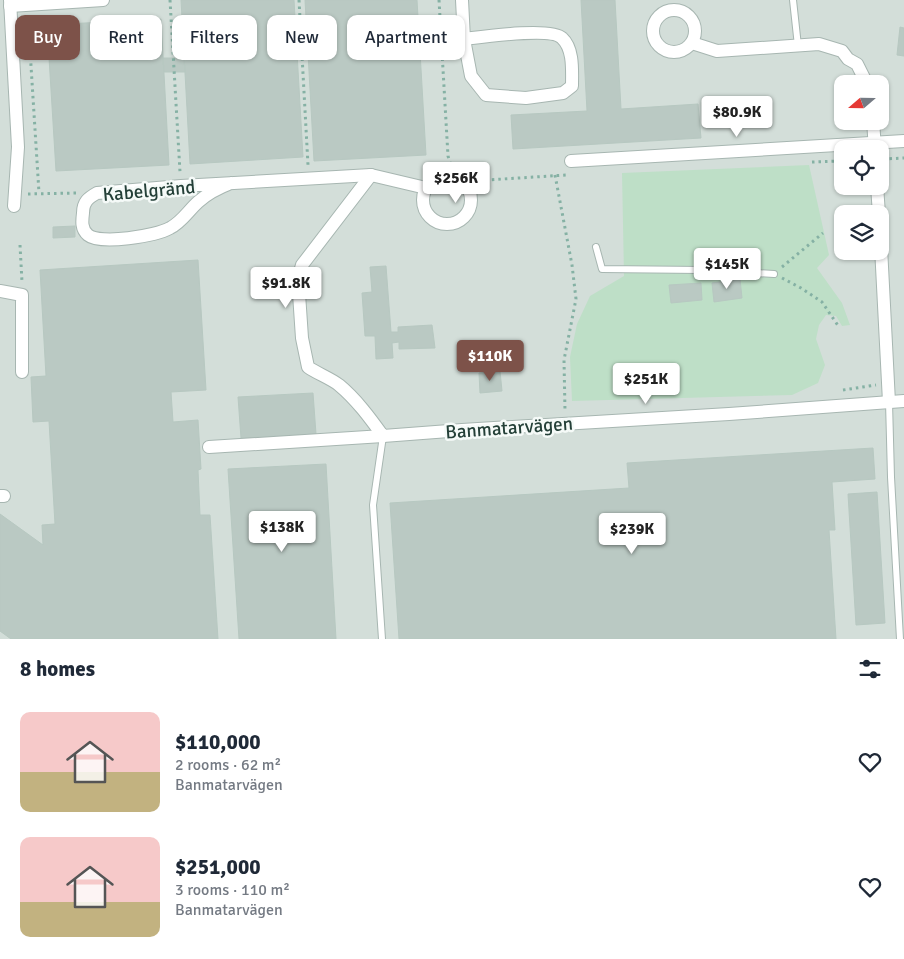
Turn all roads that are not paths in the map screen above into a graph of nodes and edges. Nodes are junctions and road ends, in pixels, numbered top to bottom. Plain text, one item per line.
1 (103, 0) edge
2 (462, 0) edge
3 (793, 0) edge
4 (10, 3) edge
5 (463, 15) edge
6 (464, 39) joint
7 (692, 44) dead end
8 (798, 46) junction
9 (862, 75) edge
10 (904, 141) edge
11 (889, 144) edge
12 (834, 148) edge
13 (571, 161) dead end
14 (371, 175) junction
15 (231, 184) junction
16 (426, 188) junction
17 (14, 201) road end
18 (596, 247) dead end
19 (882, 260) edge
20 (774, 274) road end
21 (0, 292) edge
22 (22, 372) dead end
23 (904, 401) edge
24 (890, 402) junction
25 (382, 435) junction
26 (209, 447) dead end
27 (382, 639) edge
28 (900, 639) edge

1 - 4 street
2 - 5 street
3 - 8 lane
4 - 17 street
6 - 6 street
7 - 8 street
8 - 9 street
10 - 11 street
12 - 13 street
14 - 15 street, Kabelgränd
14 - 16 street, Kabelgränd
14 - 25 street
15 - 15 street, Kabelgränd
16 - 16 street
18 - 20 lane
19 - 24 street
21 - 22 street
23 - 24 street, Banmatarvägen
24 - 25 street, Banmatarvägen
24 - 28 lane
25 - 26 street, Banmatarvägen
25 - 27 lane

